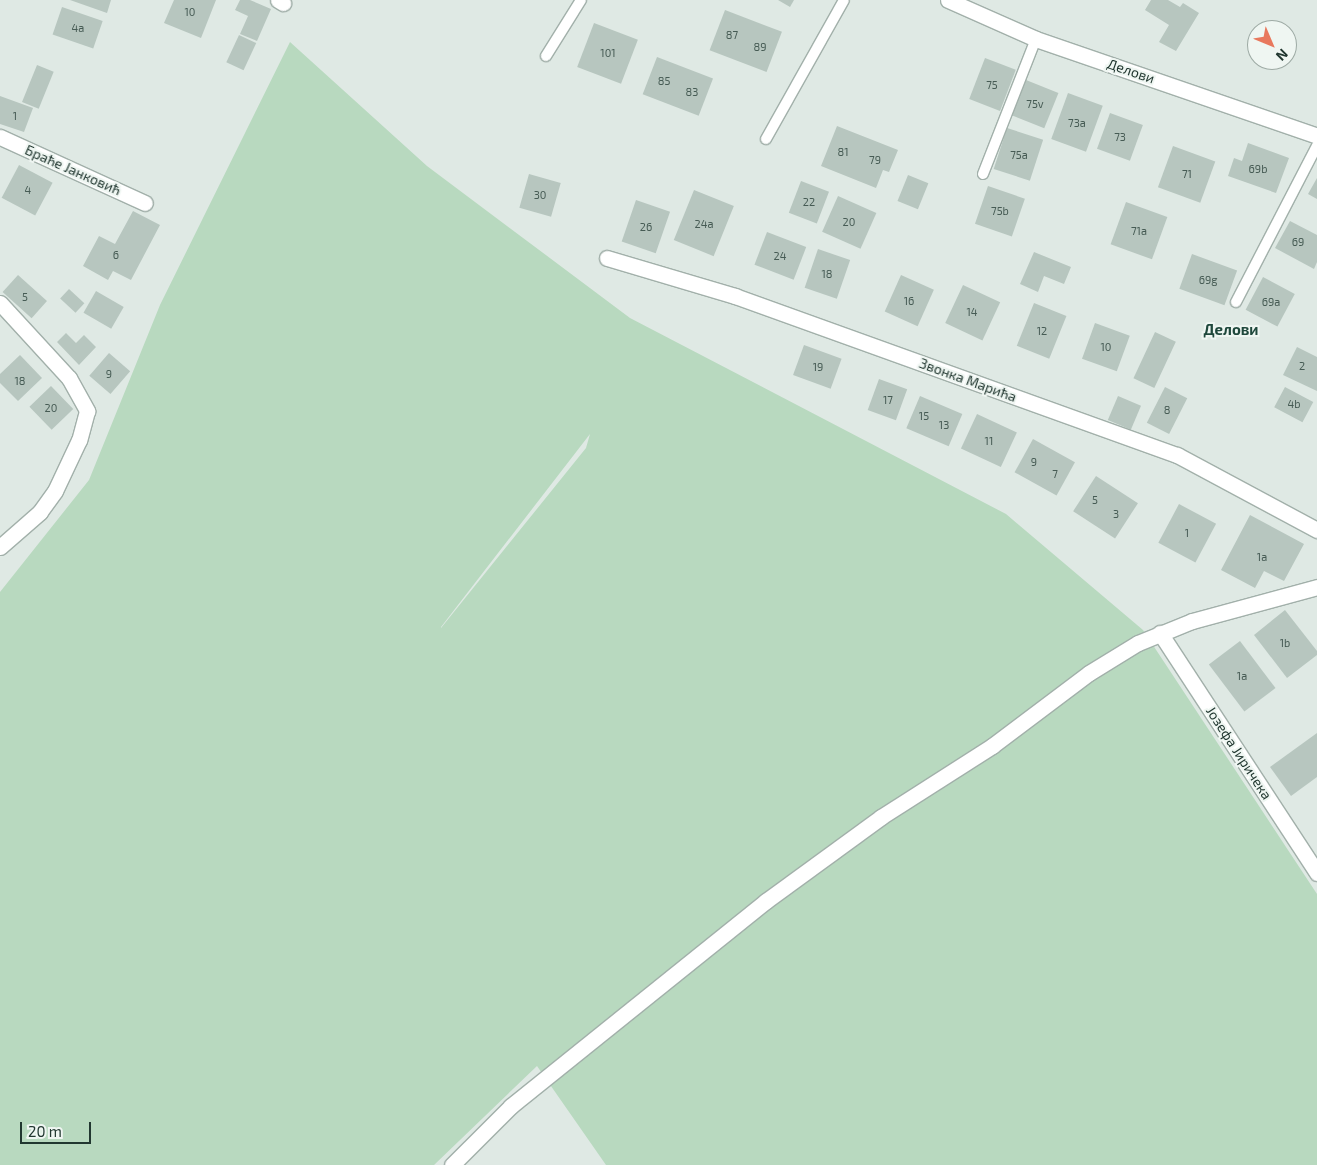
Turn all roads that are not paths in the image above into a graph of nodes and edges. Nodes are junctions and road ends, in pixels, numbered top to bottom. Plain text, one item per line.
1 (581, 0) edge
2 (844, 0) edge
3 (948, 0) edge
4 (1036, 40) junction
5 (546, 56) dead end
6 (1317, 136) edge
7 (0, 137) edge
8 (766, 138) dead end
9 (1317, 146) edge
10 (983, 174) dead end
11 (145, 203) dead end
12 (607, 258) dead end
13 (1236, 302) dead end
14 (0, 303) edge
15 (1317, 530) edge
16 (0, 547) edge
17 (1317, 587) edge
18 (1160, 633) junction
19 (1317, 873) edge
20 (452, 1165) edge

1 - 5 lane
2 - 8 lane
3 - 4 street, Делови
4 - 6 street, Делови
4 - 10 lane
7 - 11 street, Браће Јанковић
9 - 13 lane
12 - 15 street, Звонка Марића
14 - 16 street
17 - 18 street
18 - 19 street, Јозефа Јиричека
18 - 20 street

